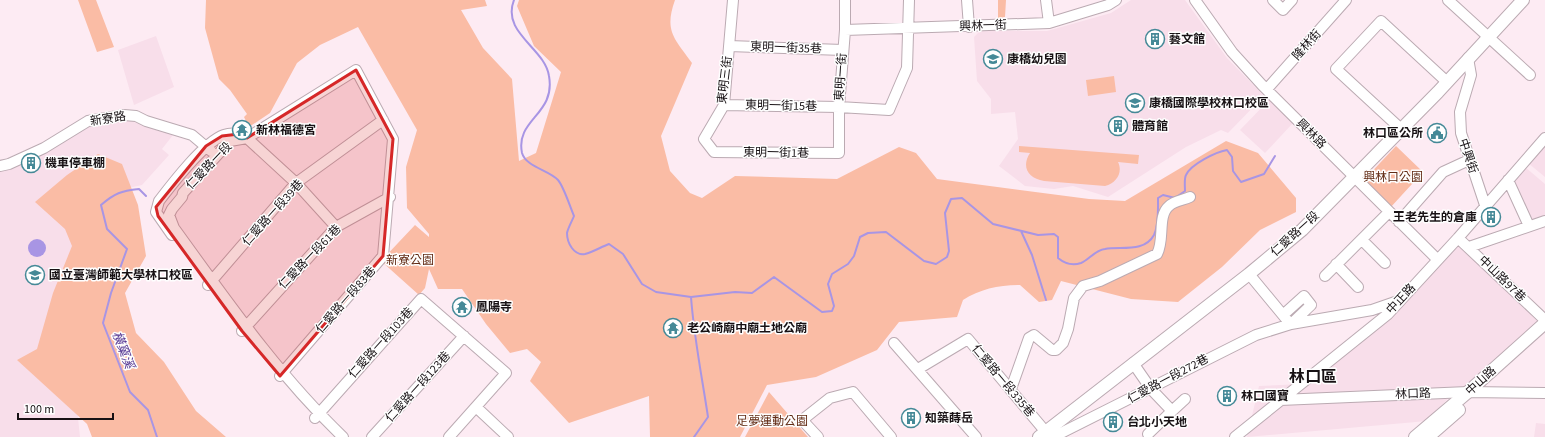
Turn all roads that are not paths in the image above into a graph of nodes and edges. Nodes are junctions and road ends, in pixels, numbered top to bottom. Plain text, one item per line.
1 (733, 0) edge
2 (845, 0) edge
3 (910, 0) edge
4 (967, 0) edge
5 (1046, 0) edge
6 (1195, 0) edge
7 (1273, 0) edge
8 (1292, 0) edge
9 (1346, 0) edge
10 (1448, 0) edge
11 (1523, 0) edge
12 (1110, 2) edge
13 (1049, 23) junction
14 (969, 27) junction
15 (908, 29) junction
16 (845, 30) junction
17 (1488, 37) junction
18 (729, 46) junction
19 (842, 50) junction
20 (1468, 58) junction
21 (1530, 74) dead end
22 (1446, 82) junction
23 (1267, 89) junction
24 (724, 105) junction
25 (839, 107) junction
26 (383, 120) junction
27 (1401, 129) junction
28 (247, 138) junction
29 (1545, 138) edge
30 (206, 146) junction
31 (714, 152) joint
32 (839, 153) joint
33 (216, 155) junction
34 (1470, 160) junction
35 (1, 163) edge
36 (1354, 178) junction
37 (1508, 180) junction
38 (296, 184) junction
39 (390, 197) junction
40 (1190, 197) dead end
41 (1486, 204) junction
42 (1389, 212) junction
43 (1545, 221) edge
44 (1399, 222) junction
45 (336, 226) junction
46 (1528, 226) junction
47 (1458, 238) junction
48 (1362, 240) junction
49 (1468, 247) junction
50 (1437, 259) junction
51 (1385, 263) dead end
52 (1336, 264) junction
53 (1249, 274) junction
54 (1325, 276) dead end
55 (210, 283) junction
56 (1358, 287) dead end
57 (1401, 301) junction
58 (1283, 315) junction
59 (1545, 321) edge
60 (1291, 324) junction
61 (244, 329) junction
62 (1545, 334) edge
63 (464, 336) junction
64 (894, 343) dead end
65 (1133, 362) junction
66 (918, 369) junction
67 (282, 374) junction
68 (1011, 389) junction
69 (1151, 389) junction
70 (1474, 393) junction
71 (1545, 393) edge
72 (1185, 399) dead end
73 (1280, 400) junction
74 (476, 407) junction
75 (1172, 411) junction
76 (317, 415) junction
77 (1148, 434) dead end
78 (1045, 435) edge
79 (335, 437) edge
80 (343, 437) edge
81 (372, 437) edge
82 (449, 437) edge
83 (508, 437) edge
84 (818, 437) edge
85 (891, 437) edge
86 (976, 437) edge
87 (1235, 437) edge
88 (1415, 437) edge
89 (1428, 437) edge

1 - 18 street, 東明三街
2 - 16 street, 東明一街
3 - 15 street
4 - 14 street
5 - 13 street
6 - 23 street, 興林路
7 - 8 street
9 - 23 street, 隆林街
10 - 17 street
11 - 17 main road, 仁愛路一段
12 - 13 street, 興林一街
13 - 14 street, 興林一街
14 - 15 street, 興林一街
15 - 16 street, 興林一街
15 - 25 street, 東明一街15巷
16 - 19 street, 東明一街
17 - 20 main road, 仁愛路一段
17 - 21 street
18 - 19 street, 東明一街35巷
18 - 24 street, 東明三街
19 - 25 street, 東明一街
20 - 22 main road, 仁愛路一段
20 - 34 street, 中興街
22 - 27 main road, 仁愛路一段
22 - 27 street
23 - 36 street, 興林路
24 - 25 street, 東明一街15巷
24 - 31 street, 東明三街
25 - 32 street, 東明一街
26 - 28 street, 仁愛路一段83巷
26 - 38 street, 仁愛路一段39巷
26 - 39 street, 仁愛路一段83巷
27 - 36 main road, 仁愛路一段
28 - 30 street, 仁愛路一段
28 - 33 street, 仁愛路一段
28 - 38 street
29 - 37 street, 中正路
30 - 33 street, 新寮路
30 - 35 street, 新寮路
30 - 55 street, 仁愛路一段
31 - 32 street, 東明一街1巷
33 - 55 street, 仁愛路一段
34 - 41 street, 中興街
34 - 44 street
36 - 42 street, 興林路
36 - 53 main road, 仁愛路一段
37 - 41 street, 中正路
37 - 46 street
38 - 45 street
38 - 55 street, 仁愛路一段39巷
39 - 45 street, 仁愛路一段61巷
39 - 67 street, 仁愛路一段83巷
40 - 68 street
41 - 47 street, 中正路
42 - 44 street, 興林路
42 - 48 street
43 - 46 street
44 - 50 street, 興林路
45 - 61 street, 仁愛路一段61巷
46 - 49 street
47 - 49 street, 中山路97巷
47 - 50 street, 中正路
48 - 51 street
48 - 52 street
49 - 59 street, 中山路97巷
50 - 57 street, 中正路
52 - 54 street
52 - 56 street
53 - 58 street
53 - 65 main road, 仁愛路一段
55 - 61 street, 仁愛路一段
57 - 60 street, 仁愛路一段272巷
57 - 73 street, 中正路
58 - 60 street
58 - 60 street
59 - 70 main road, 中山路
60 - 69 street, 仁愛路一段272巷
61 - 67 street, 仁愛路一段
62 - 70 main road, 中山路
63 - 74 street, 仁愛路一段103巷
63 - 76 street, 仁愛路一段103巷
63 - 81 street, 仁愛路一段123巷
64 - 66 street
65 - 69 street
65 - 78 main road, 仁愛路一段
66 - 68 street, 仁愛路一段335巷
66 - 86 street
67 - 76 street, 仁愛路一段
68 - 78 street, 仁愛路一段335巷
69 - 75 street
69 - 78 street, 仁愛路一段272巷
70 - 71 street, 林口路
70 - 73 street, 林口路
70 - 88 main road, 中山路
70 - 89 main road, 中山路
72 - 75 street
73 - 87 street, 中正路
74 - 82 street
74 - 83 street
75 - 77 street
76 - 79 street, 仁愛路一段
76 - 80 street, 仁愛路一段
84 - 85 street

